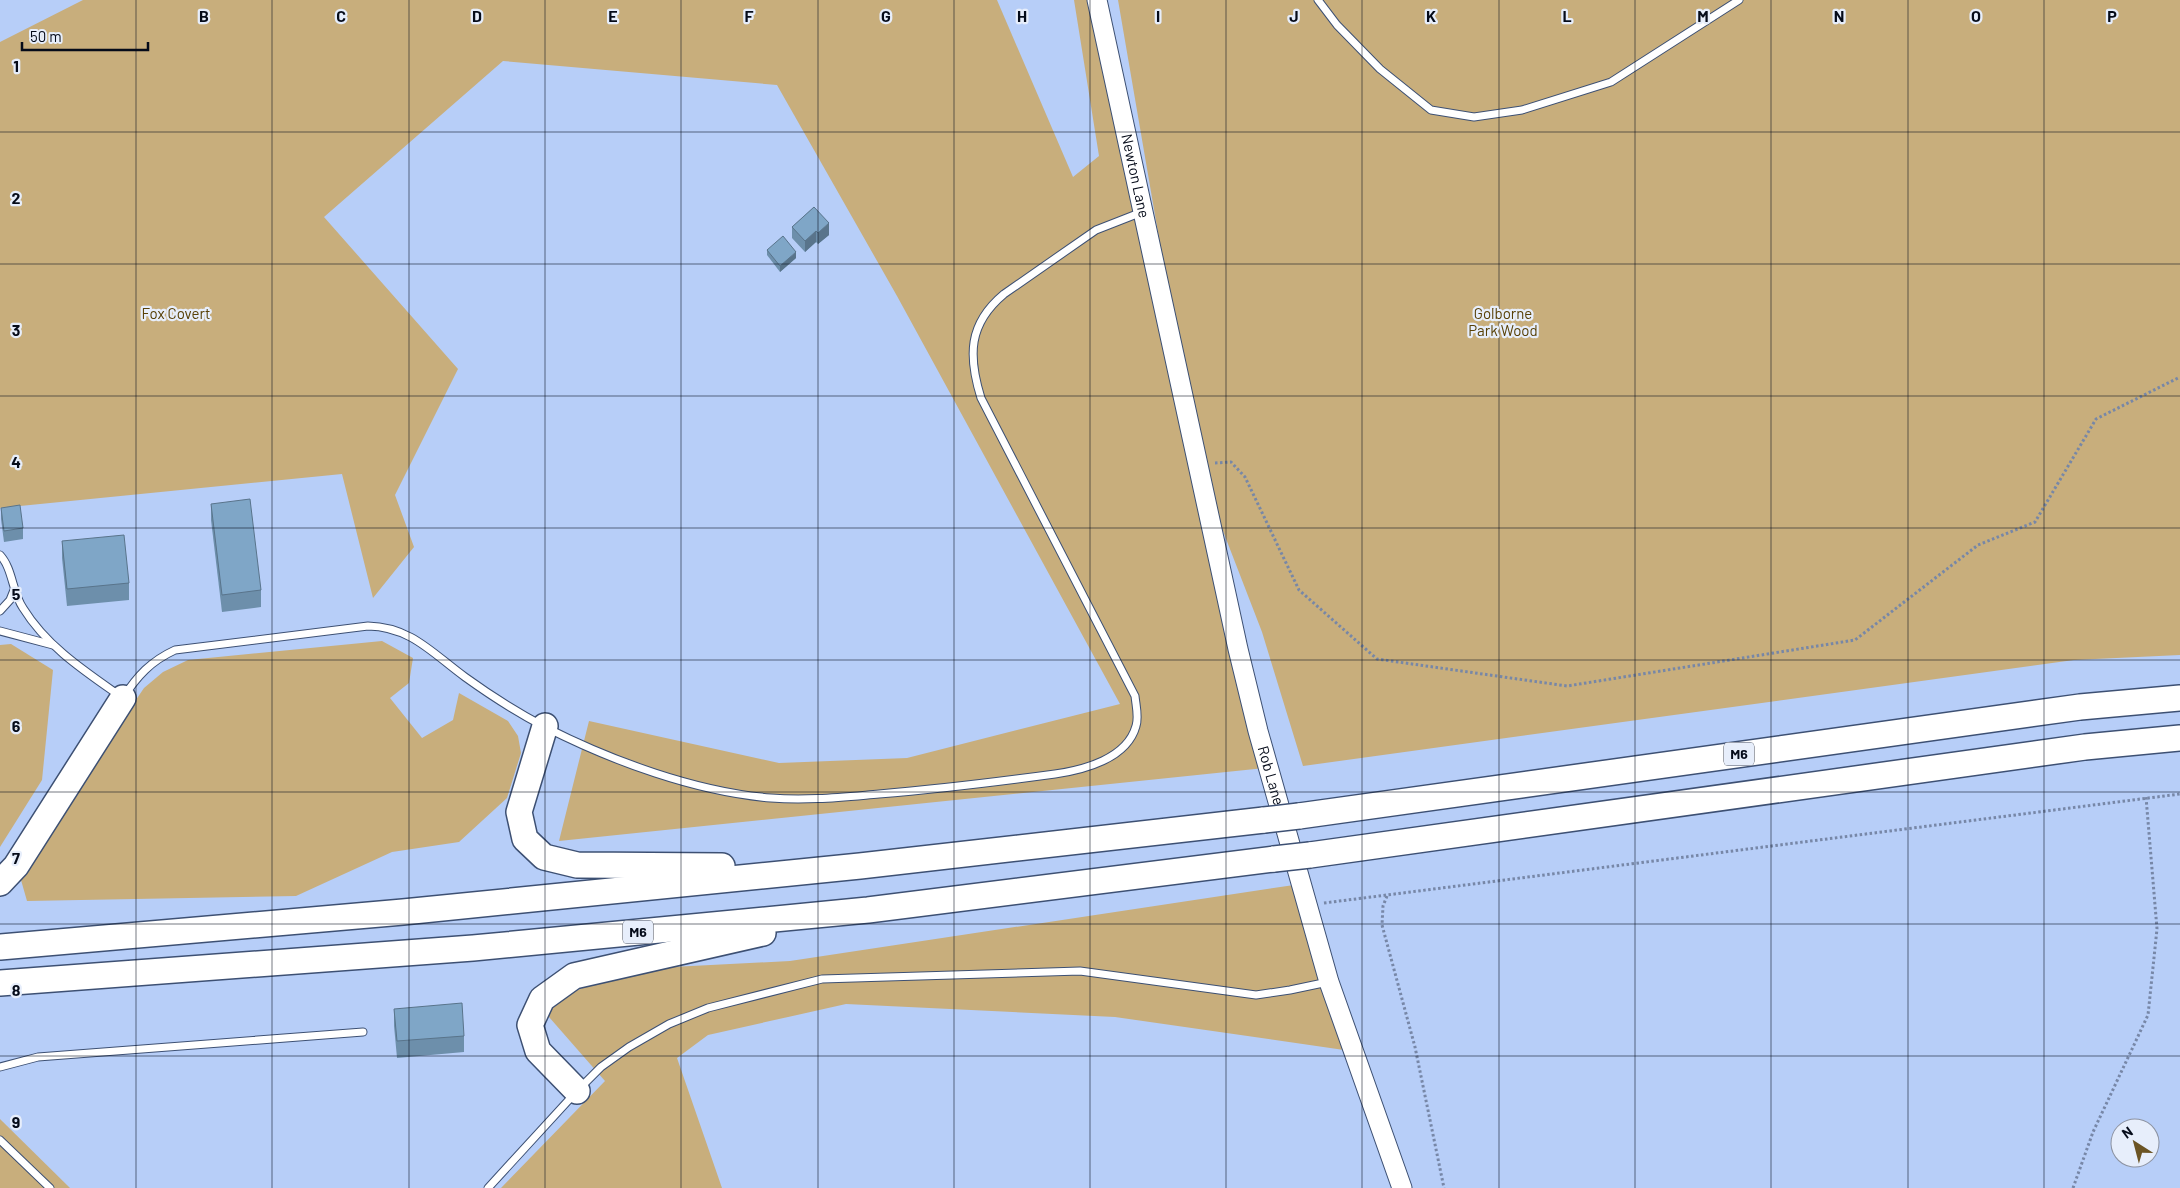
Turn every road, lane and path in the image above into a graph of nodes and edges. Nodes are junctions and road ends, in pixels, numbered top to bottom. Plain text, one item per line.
1 (1096, 0) edge
2 (1318, 0) edge
3 (1739, 0) edge
4 (1142, 212) junction
5 (1174, 353) joint
6 (2180, 377) edge
7 (1197, 464) junction
8 (0, 555) edge
9 (14, 590) junction
10 (0, 611) edge
11 (0, 631) edge
12 (53, 646) junction
13 (123, 698) junction
14 (2180, 698) edge
15 (545, 726) junction
16 (2180, 738) edge
17 (2180, 794) edge
18 (2146, 797) junction
19 (860, 866) junction
20 (0, 883) edge
21 (1387, 896) junction
22 (1306, 905) junction
23 (868, 910) junction
24 (0, 946) edge
25 (1328, 982) junction
26 (0, 984) edge
27 (363, 1032) dead end
28 (0, 1067) edge
29 (577, 1091) junction
30 (0, 1140) edge
31 (50, 1188) edge
32 (488, 1188) edge
33 (1402, 1188) edge
34 (1444, 1188) edge
35 (2073, 1188) edge

1 - 4 street, Newton Lane
2 - 3 lane
4 - 5 street, Newton Lane
4 - 15 lane
5 - 7 street, Rob Lane
6 - 7 path
7 - 22 street, Rob Lane
8 - 9 lane
9 - 10 lane
9 - 12 lane
11 - 12 lane
12 - 13 lane
13 - 15 lane
13 - 20 highway
14 - 19 highway, M6, bridge
15 - 19 highway
16 - 23 highway, M6, bridge
17 - 18 path
18 - 21 path
18 - 35 path
19 - 24 highway, M6
21 - 22 path
21 - 34 path
22 - 25 street, Rob Lane
23 - 26 highway, M6
23 - 29 highway
25 - 29 lane
25 - 33 street, Rob Lane
27 - 28 lane
29 - 32 lane
30 - 31 lane

